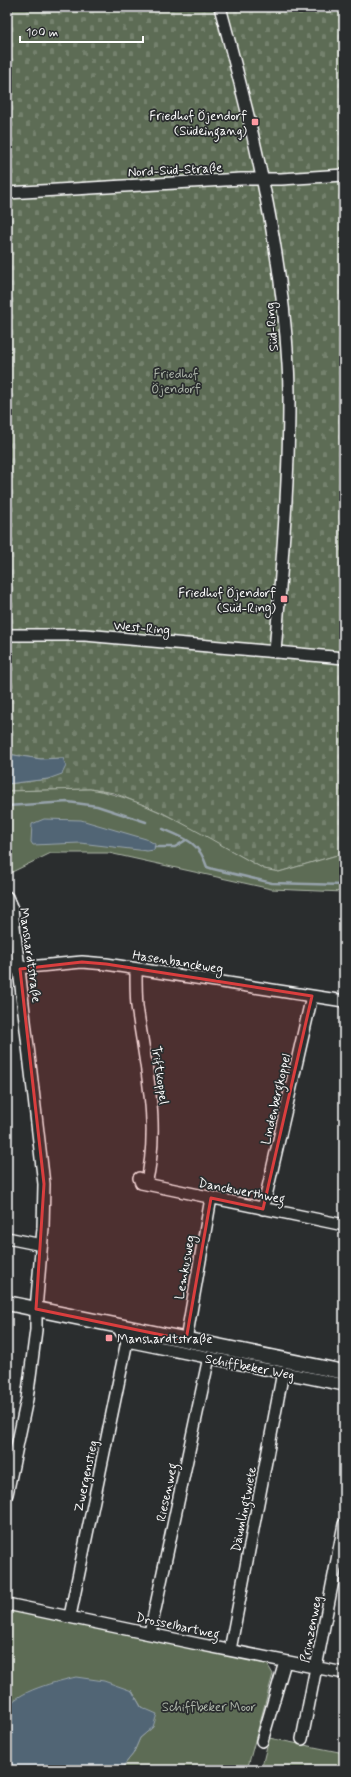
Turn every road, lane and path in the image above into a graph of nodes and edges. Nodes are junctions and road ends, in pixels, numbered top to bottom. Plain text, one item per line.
1 (220, 7) edge
2 (344, 175) edge
3 (263, 178) junction
4 (7, 193) edge
5 (7, 635) edge
6 (275, 652) junction
7 (344, 658) edge
8 (7, 897) edge
9 (7, 969) edge
10 (20, 969) junction
11 (136, 969) junction
12 (312, 996) junction
13 (344, 1001) edge
14 (142, 1181) joint
15 (211, 1198) junction
16 (263, 1209) junction
17 (344, 1225) edge
18 (7, 1238) edge
19 (42, 1244) junction
20 (7, 1303) edge
21 (36, 1309) junction
22 (117, 1326) junction
23 (186, 1340) junction
24 (127, 1341) junction
25 (209, 1357) junction
26 (283, 1372) junction
27 (344, 1372) edge
28 (344, 1385) edge
29 (9, 1477) edge
30 (7, 1494) edge
31 (344, 1524) edge
32 (7, 1604) edge
33 (70, 1616) junction
34 (150, 1633) junction
35 (230, 1650) junction
36 (285, 1662) junction
37 (317, 1668) junction
38 (344, 1673) edge
39 (302, 1739) dead end
40 (262, 1742) dead end

1 - 3 street, Süd-Ring
2 - 3 street, Nord-Süd-Straße
3 - 4 street, Nord-Süd-Straße
3 - 6 street, Süd-Ring
5 - 6 street, West-Ring
6 - 7 street, West-Ring
8 - 10 street, Manshardtstraße
9 - 10 street, Hasenbanckweg
10 - 11 street, Hasenbanckweg
10 - 19 street, Manshardtstraße
11 - 12 street, Hasenbanckweg
11 - 14 street, Triftkoppel
12 - 13 street, Hasenbanckweg
12 - 16 street, Lindenbergkoppel
14 - 15 street, Danckwerthweg
15 - 16 street, Danckwerthweg
15 - 23 street, Lemkusweg
16 - 17 street, Danckwerthweg
18 - 19 street
19 - 21 street, Manshardtstraße
20 - 21 main road, Schiffbeker Weg
21 - 22 main road, Schiffbeker Weg
21 - 29 street, Manshardtstraße
22 - 23 main road, Schiffbeker Weg
22 - 24 street
23 - 27 main road, Schiffbeker Weg
24 - 25 street, Schiffbeker Weg
24 - 33 street, Zwergenstieg
25 - 26 street, Schiffbeker Weg
25 - 34 street, Riesenweg
26 - 28 street, Schiffbeker Weg
26 - 35 street, Däumlingtwiete
29 - 30 street, Manshardtstraße
31 - 37 street, Prinzenweg
32 - 33 street, Drosselbartweg
33 - 34 street, Drosselbartweg
34 - 35 street, Drosselbartweg
35 - 36 street, Drosselbartweg
36 - 37 street, Drosselbartweg
36 - 40 street
37 - 38 street, Drosselbartweg
37 - 39 street, Prinzenweg

